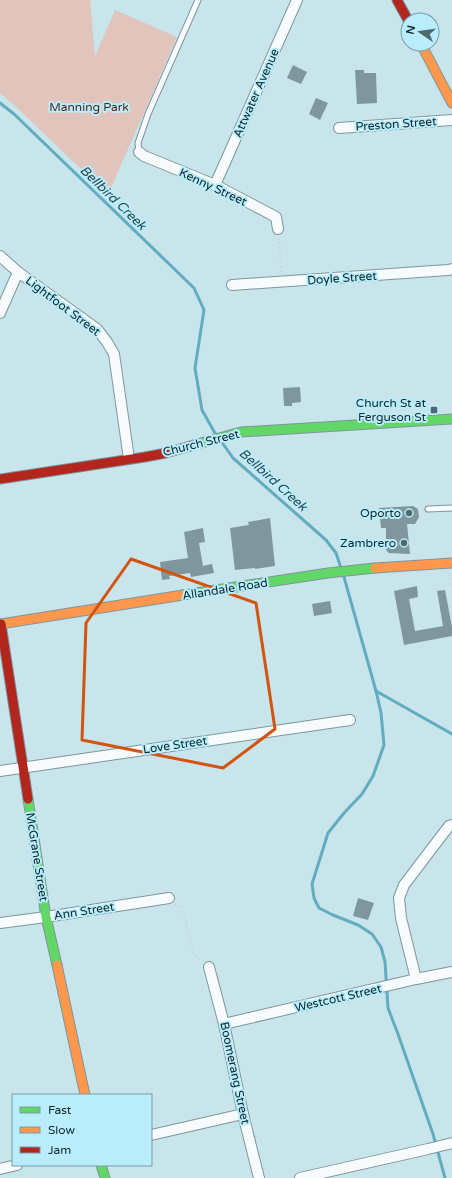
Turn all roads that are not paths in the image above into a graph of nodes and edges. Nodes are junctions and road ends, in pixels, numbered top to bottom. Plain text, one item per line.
1 (198, 0) edge
2 (297, 0) edge
3 (397, 0) edge
4 (404, 12) edge
5 (425, 52) edge
6 (452, 103) edge
7 (452, 120) edge
8 (340, 128) dead end
9 (139, 152) joint
10 (215, 185) junction
11 (278, 230) road end
12 (0, 256) edge
13 (452, 269) edge
14 (18, 272) junction
15 (232, 286) dead end
16 (0, 313) edge
17 (452, 418) edge
18 (129, 460) junction
19 (0, 479) edge
20 (452, 508) edge
21 (428, 509) dead end
22 (452, 563) edge
23 (0, 622) edge
24 (350, 720) dead end
25 (23, 768) junction
26 (0, 771) edge
27 (452, 825) edge
28 (168, 898) road end
29 (46, 917) junction
30 (0, 923) edge
31 (209, 968) road end
32 (452, 972) edge
33 (416, 979) junction
34 (224, 1024) junction
35 (85, 1094) edge
36 (243, 1114) junction
37 (152, 1135) edge
38 (448, 1144) edge
39 (13, 1166) edge
40 (102, 1166) edge
41 (0, 1169) edge
42 (105, 1178) edge
43 (259, 1178) edge
44 (300, 1178) edge

1 - 9 lane
2 - 10 street, Attwater Avenue
3 - 4 street
5 - 6 street
7 - 8 street, Preston Street
9 - 10 street, Kenny Street
10 - 11 street, Kenny Street
12 - 14 street, Lightfoot Street
13 - 15 street, Doyle Street
14 - 16 street
14 - 18 street, Lightfoot Street
17 - 18 street, Church Street
18 - 19 street, Church Street
20 - 21 lane
22 - 23 street, Allandale Road
23 - 25 street, McGrane Street
24 - 25 street, Love Street
25 - 26 street, Love Street
25 - 29 street, McGrane Street
27 - 33 street
28 - 29 street, Ann Street
29 - 30 street, Ann Street
29 - 35 street, McGrane Street
31 - 34 street, Boomerang Street
32 - 33 street, Westcott Street
33 - 34 street, Westcott Street
34 - 36 street, Boomerang Street
36 - 37 street
36 - 43 street, Boomerang Street
38 - 44 street
39 - 41 street
40 - 42 street

